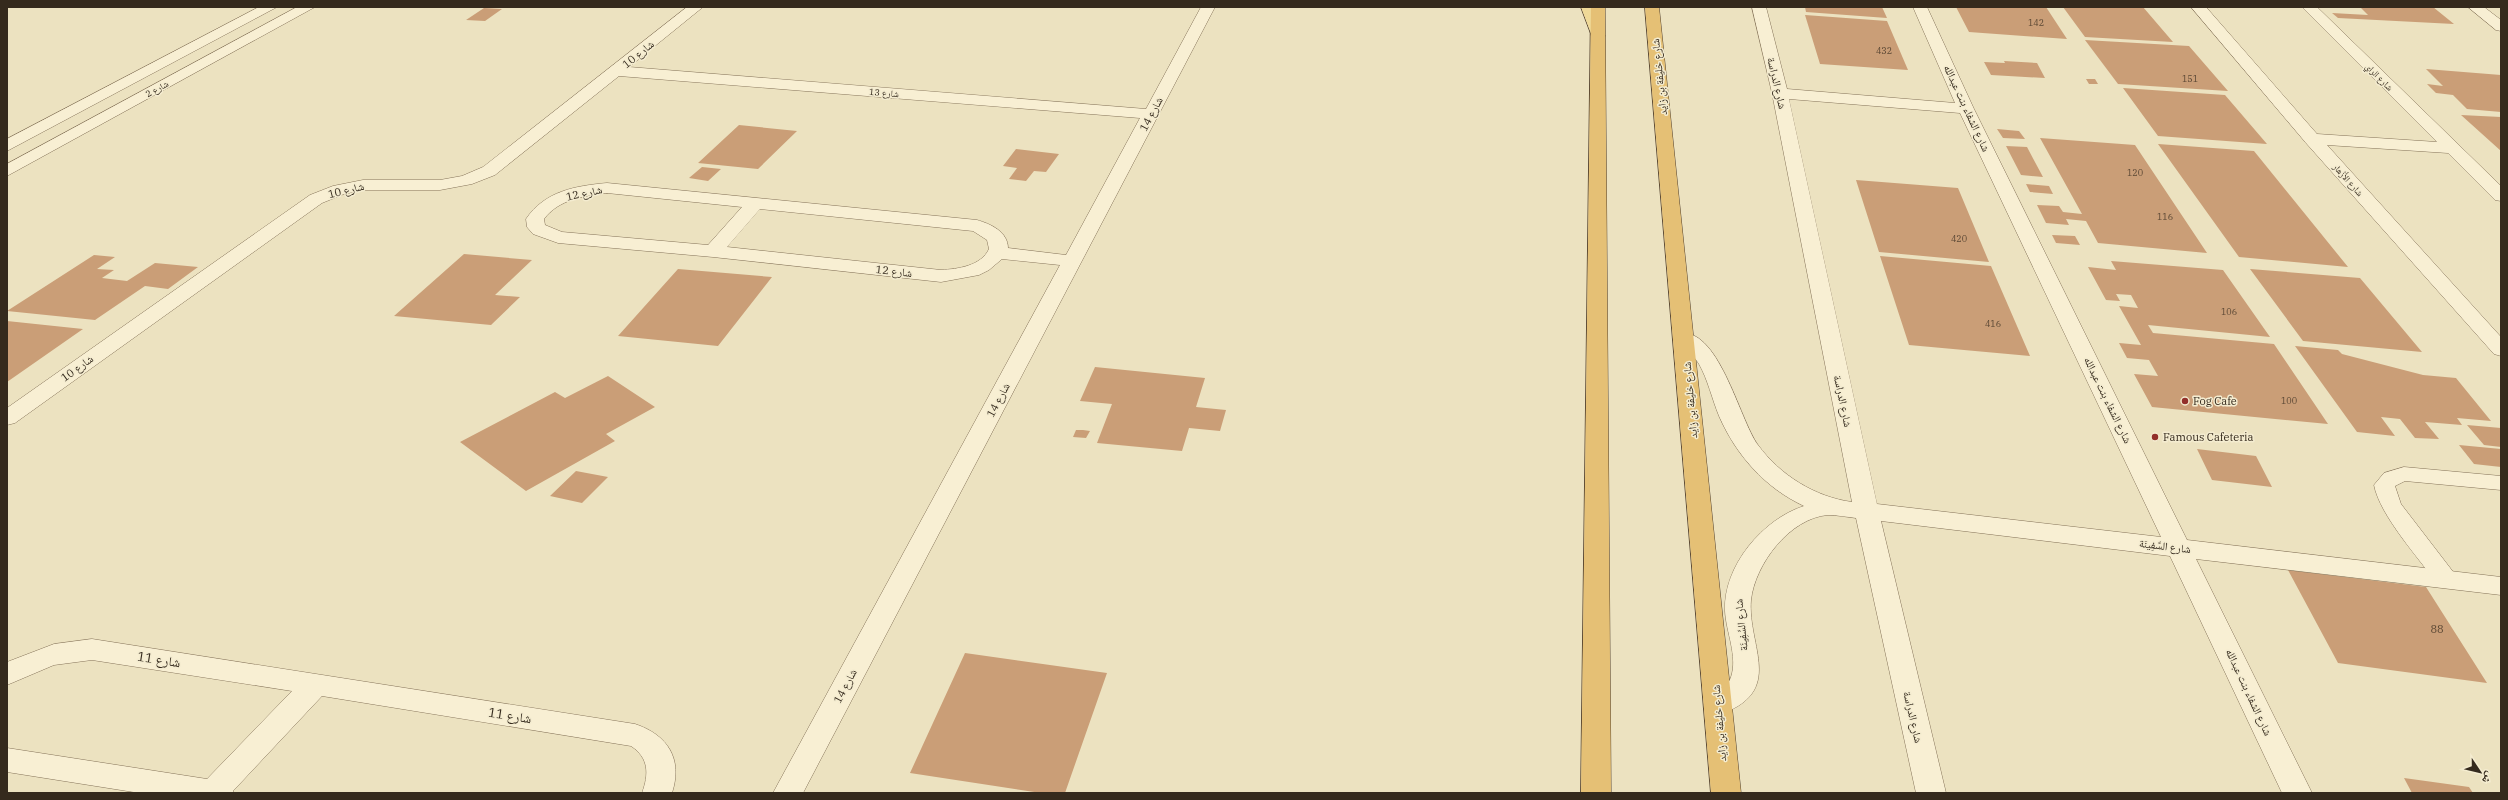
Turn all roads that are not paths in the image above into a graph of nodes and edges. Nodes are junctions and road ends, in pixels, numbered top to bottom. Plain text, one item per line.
1 (270, 7) edge
2 (308, 7) edge
3 (696, 7) edge
4 (1208, 7) edge
5 (1588, 7) edge
6 (1598, 7) edge
7 (1652, 7) edge
8 (1760, 7) edge
9 (1920, 7) edge
10 (2198, 7) edge
11 (2309, 7) edge
12 (2475, 7) edge
13 (2501, 28) edge
14 (1598, 36) junction
15 (618, 71) junction
16 (1780, 93) junction
17 (1966, 109) junction
18 (1151, 114) junction
19 (2312, 139) junction
20 (7, 146) edge
21 (2450, 148) junction
22 (7, 171) edge
23 (2501, 196) edge
24 (756, 204) junction
25 (713, 251) junction
26 (997, 253) junction
27 (1072, 260) junction
28 (1684, 338) junction
29 (2501, 350) edge
30 (7, 418) edge
31 (2501, 483) edge
32 (1828, 507) junction
33 (1866, 511) junction
34 (2180, 548) junction
35 (2446, 579) junction
36 (2501, 586) edge
37 (7, 674) edge
38 (315, 685) junction
39 (1718, 704) junction
40 (7, 760) edge
41 (216, 792) edge
42 (657, 793) edge
43 (788, 793) edge
44 (1596, 793) edge
45 (1726, 793) edge
46 (1931, 793) edge
47 (2297, 793) edge

1 - 20 street, شارع 2
2 - 22 street, شارع 2
3 - 15 street, شارع 10
4 - 18 street, شارع 14
5 - 14 main road
6 - 14 highway
7 - 28 highway, شارع خليفة بن زايد
8 - 16 street, شارع الدراسة
9 - 17 street, شارع الشفاء بنت عبدالله
10 - 19 street, شارع الأَزْهار
11 - 21 street, شارع الراي
12 - 13 street
14 - 44 highway
15 - 18 street, شارع 13
15 - 30 street, شارع 10
16 - 17 street
16 - 33 street, شارع الدراسة
17 - 34 street, شارع الشفاء بنت عبدالله
18 - 27 street, شارع 14
19 - 21 street
19 - 29 street, شارع الأَزْهار
21 - 23 street, شارع الراي
24 - 25 street
24 - 25 street, شارع 12
24 - 26 street, شارع 12
25 - 26 street, شارع 12
26 - 27 street
27 - 43 street, شارع 14
28 - 32 street, شارع السَّفِينَة
28 - 39 highway, شارع خليفة بن زايد
31 - 35 lane
32 - 33 street, شارع السَّفِينَة
32 - 39 street, شارع السَّفِينَة
33 - 34 street, شارع السَّفِينَة
33 - 46 street, شارع الدراسة
34 - 35 street, شارع السَّفِينَة
34 - 47 street, شارع الشفاء بنت عبدالله
35 - 36 street, شارع السَّفِينَة
37 - 38 street, شارع 11
38 - 41 street
38 - 42 street, شارع 11
39 - 45 highway, شارع خليفة بن زايد
40 - 41 street

